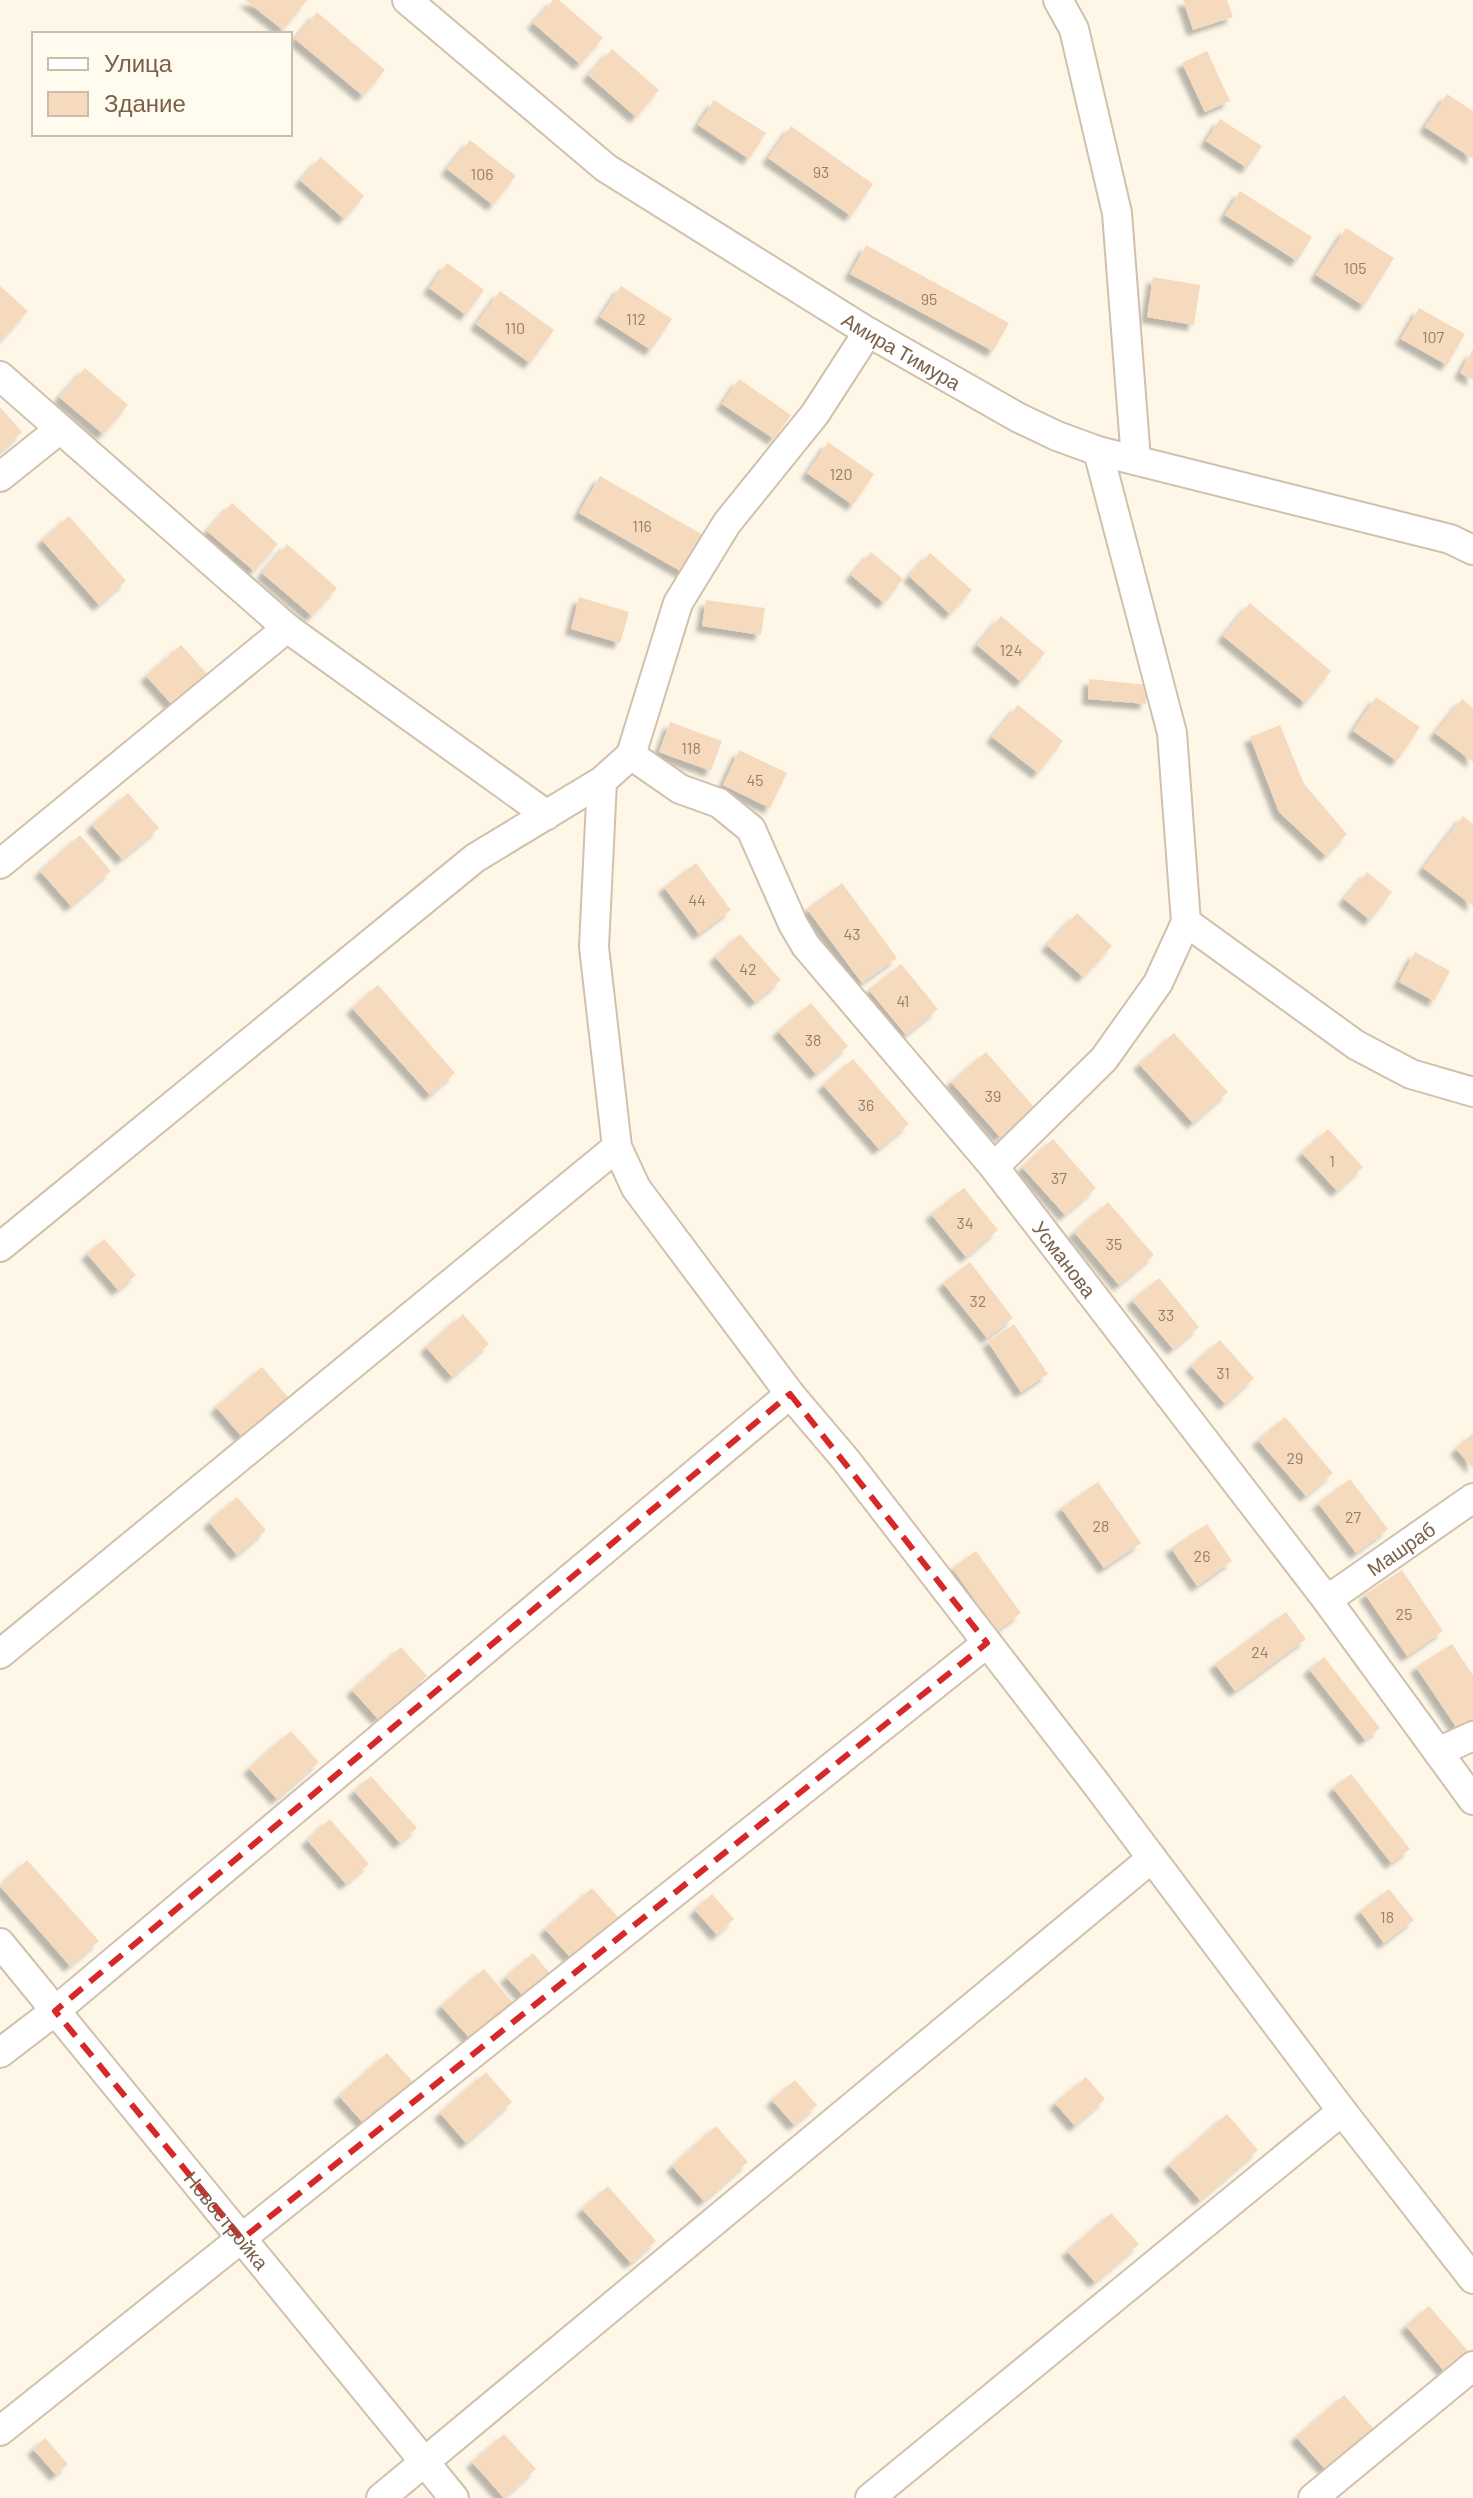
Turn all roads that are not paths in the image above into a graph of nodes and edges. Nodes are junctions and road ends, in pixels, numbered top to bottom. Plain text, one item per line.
1 (407, 0) edge
2 (1058, 0) edge
3 (868, 332) junction
4 (0, 376) edge
5 (60, 429) junction
6 (1098, 451) junction
7 (1136, 460) junction
8 (0, 477) edge
9 (1473, 550) edge
10 (287, 628) junction
11 (631, 755) junction
12 (602, 781) junction
13 (547, 815) junction
14 (0, 864) edge
15 (1186, 922) junction
16 (1473, 1092) edge
17 (617, 1147) junction
18 (994, 1167) junction
19 (0, 1247) edge
20 (790, 1394) junction
21 (1473, 1498) edge
22 (1327, 1600) junction
23 (987, 1643) junction
24 (0, 1654) edge
25 (1473, 1736) edge
26 (1438, 1752) junction
27 (1473, 1800) edge
28 (1152, 1858) junction
29 (0, 1943) edge
30 (55, 2011) junction
31 (0, 2053) edge
32 (1342, 2111) junction
33 (242, 2239) junction
34 (1473, 2279) edge
35 (1473, 2366) edge
36 (0, 2431) edge
37 (425, 2463) junction
38 (381, 2498) edge
39 (454, 2498) edge
40 (870, 2498) edge
41 (1313, 2498) edge

1 - 3 street, Амира Тимура
2 - 7 street
3 - 6 street, Амира Тимура
3 - 11 street
4 - 5 street
5 - 8 street
5 - 10 street
6 - 7 street, Амира Тимура
6 - 15 street
7 - 9 street, Амира Тимура
10 - 13 street
10 - 14 street
11 - 12 street
11 - 18 street, Усманова
12 - 13 street
12 - 17 street
13 - 19 street
15 - 16 street
15 - 18 street
17 - 20 street
17 - 24 street
18 - 22 street, Усманова
20 - 23 street
20 - 30 street
21 - 22 street, Машраб
22 - 26 street, Усманова
23 - 28 street
23 - 33 street
25 - 26 street
26 - 27 street, Усманова
28 - 32 street
28 - 37 street
29 - 30 street, Новостройка
30 - 31 street
30 - 33 street, Новостройка
32 - 34 street
32 - 40 street
33 - 36 street
33 - 37 street, Новостройка
35 - 41 street
37 - 38 street
37 - 39 street, Новостройка

